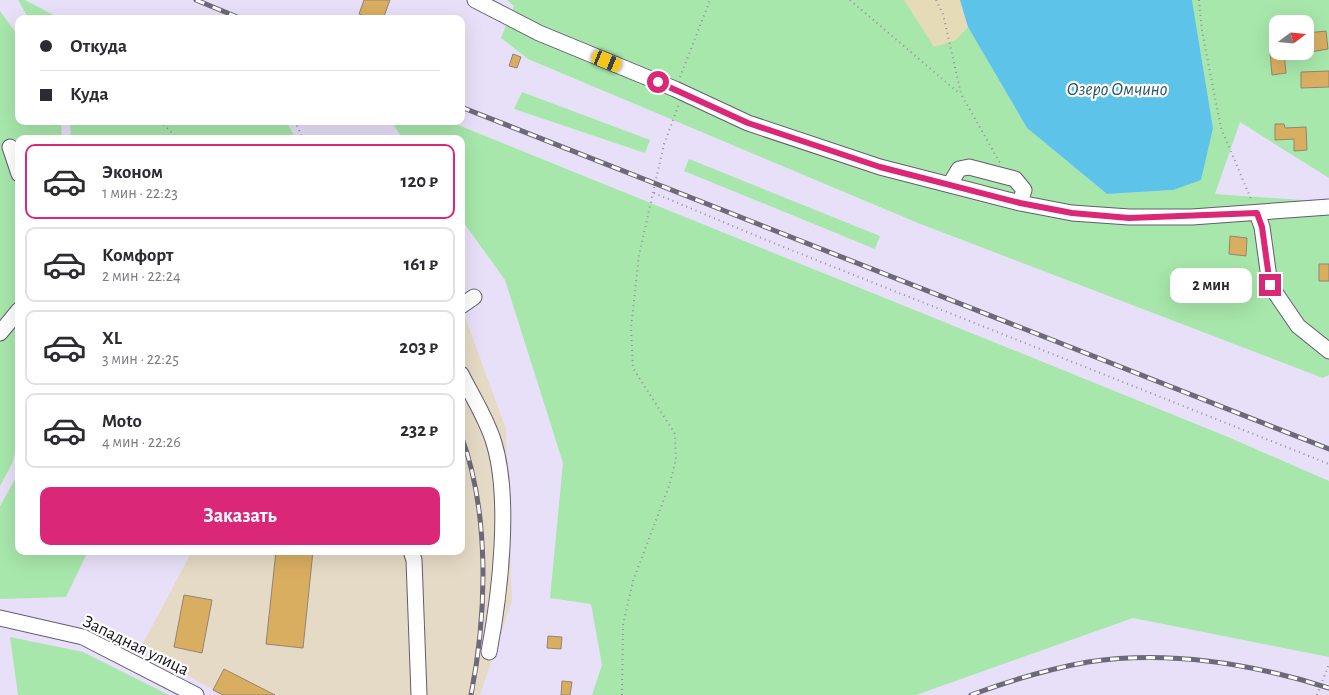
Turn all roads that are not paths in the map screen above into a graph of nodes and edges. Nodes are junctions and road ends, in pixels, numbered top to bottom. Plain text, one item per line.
1 (475, 0) edge
2 (10, 147) dead end
3 (15, 162) edge
4 (950, 184) junction
5 (1020, 203) junction
6 (1329, 207) edge
7 (1257, 213) junction
8 (474, 296) dead end
9 (465, 303) edge
10 (15, 315) edge
11 (0, 333) edge
12 (1329, 351) edge
13 (465, 382) edge
14 (412, 555) edge
15 (0, 618) edge
16 (489, 652) dead end
17 (196, 695) edge
18 (419, 695) edge

1 - 4 street
2 - 3 street
4 - 5 street
4 - 5 street
5 - 7 street
6 - 7 street
7 - 12 street
8 - 9 street
10 - 11 street
13 - 16 street
14 - 18 street
15 - 17 street, Западная улица

